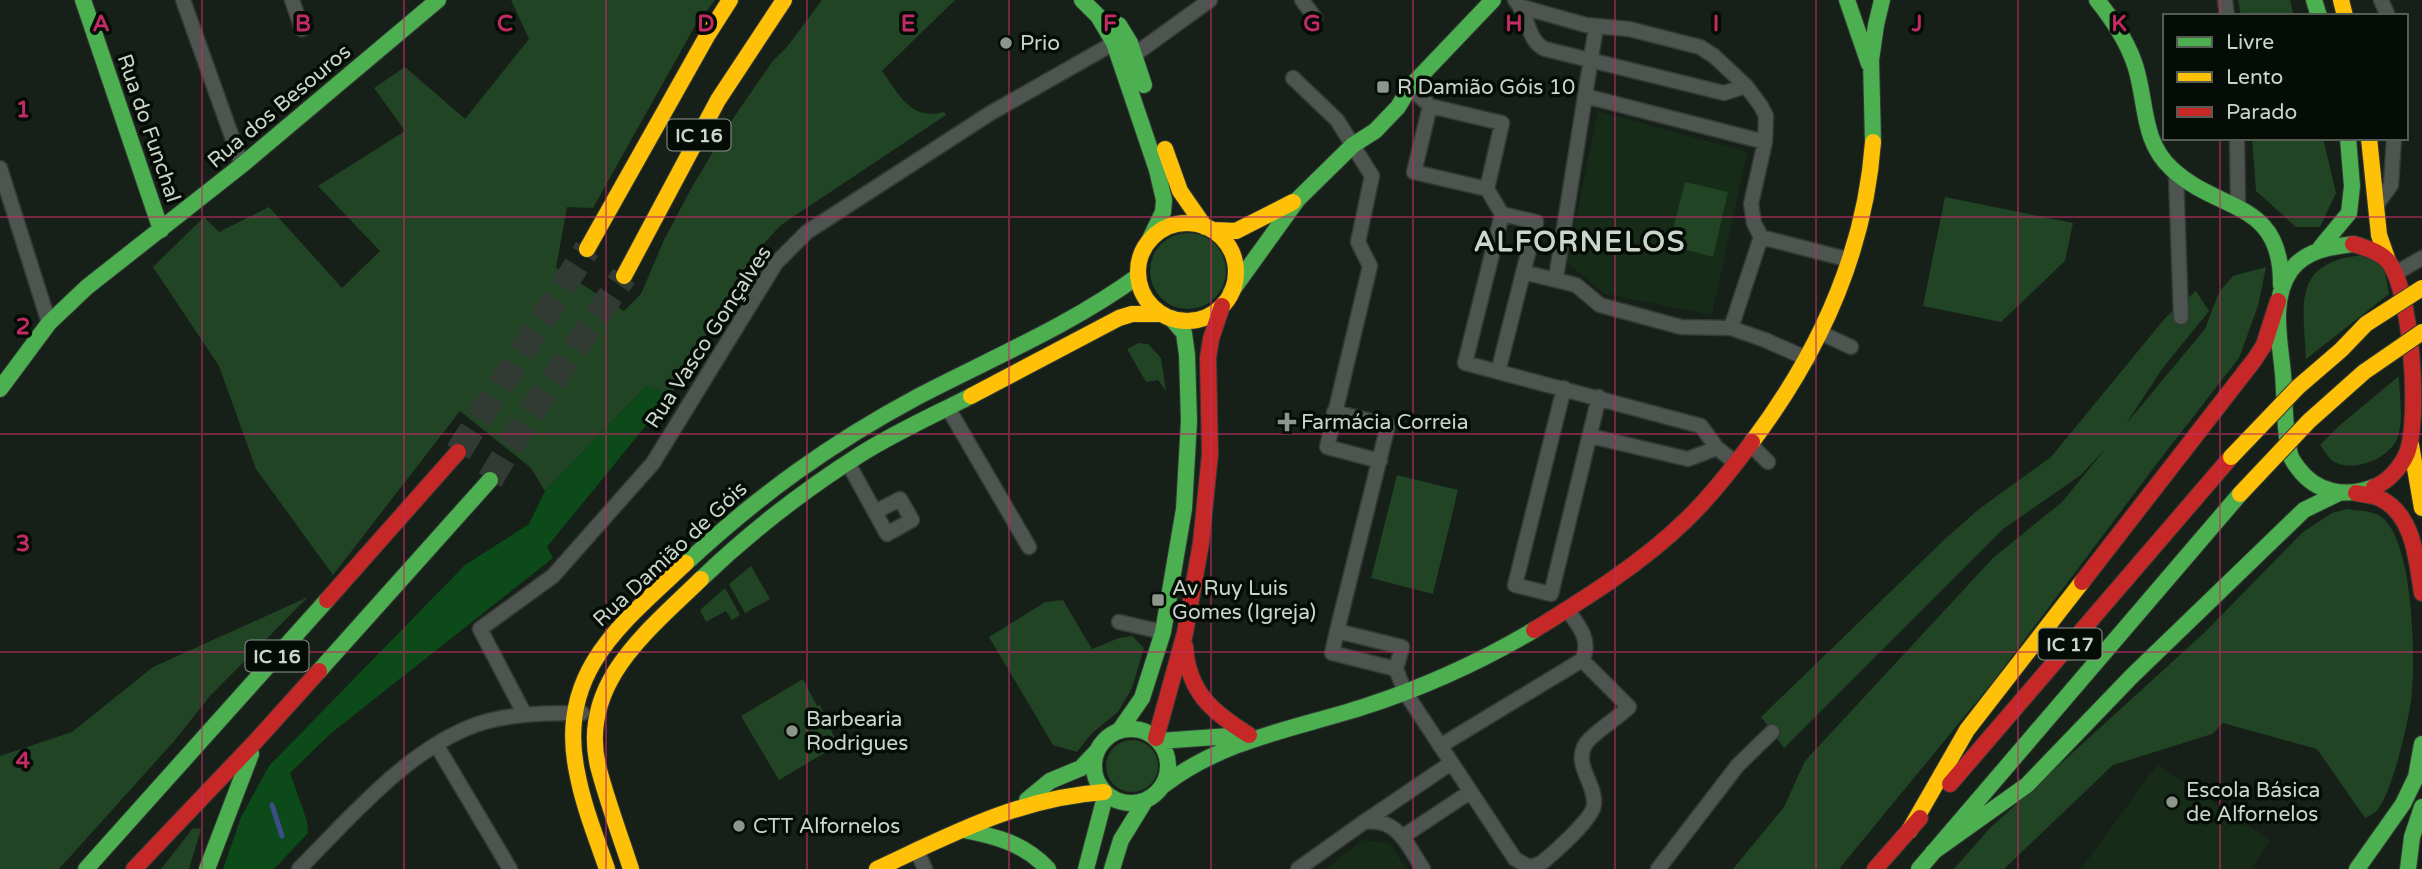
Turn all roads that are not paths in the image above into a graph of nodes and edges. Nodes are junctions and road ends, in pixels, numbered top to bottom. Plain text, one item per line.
1 (83, 0) edge
2 (183, 0) edge
3 (292, 0) edge
4 (438, 0) edge
5 (730, 0) edge
6 (783, 0) edge
7 (1082, 0) edge
8 (1102, 0) edge
9 (1210, 0) edge
10 (1302, 0) edge
11 (1493, 0) edge
12 (1847, 0) edge
13 (1882, 0) edge
14 (2097, 0) edge
15 (1518, 4) edge
16 (1315, 18) dead end
17 (1596, 27) junction
18 (302, 29) dead end
19 (1114, 43) junction
20 (1134, 55) junction
21 (1591, 59) junction
22 (1871, 71) junction
23 (1293, 78) dead end
24 (1746, 86) junction
25 (1410, 87) junction
26 (1585, 96) junction
27 (1430, 106) junction
28 (2237, 140) edge
29 (2348, 140) edge
30 (2370, 140) edge
31 (2394, 140) edge
32 (1765, 142) junction
33 (1353, 145) junction
34 (242, 165) junction
35 (0, 168) edge
36 (2176, 174) junction
37 (1487, 189) junction
38 (1298, 199) junction
39 (2238, 204) junction
40 (2376, 204) junction
41 (1502, 214) junction
42 (1209, 229) junction
43 (161, 230) junction
44 (2271, 233) junction
45 (1760, 237) junction
46 (1149, 241) junction
47 (2317, 249) junction
48 (587, 250) tunnel mouth
49 (2422, 258) edge
50 (1850, 260) junction
51 (2392, 267) junction
52 (1523, 272) junction
53 (624, 276) tunnel mouth
54 (1138, 276) junction
55 (1556, 278) junction
56 (2422, 288) edge
57 (2280, 296) junction
58 (1227, 299) junction
59 (1166, 316) junction
60 (2181, 317) dead end
61 (49, 323) junction
62 (1731, 328) junction
63 (2422, 332) edge
64 (1821, 333) junction
65 (1851, 347) dead end
66 (1808, 359) junction
67 (967, 371) junction
68 (1498, 372) junction
69 (1564, 388) junction
70 (0, 389) edge
71 (978, 391) junction
72 (1599, 397) junction
73 (948, 408) junction
74 (1334, 411) junction
75 (853, 433) junction
76 (1590, 436) junction
77 (2411, 443) junction
78 (1751, 445) junction
79 (1717, 447) junction
80 (458, 452) tunnel mouth
81 (864, 452) junction
82 (1380, 461) junction
83 (1768, 462) dead end
84 (848, 463) junction
85 (1736, 463) junction
86 (490, 480) tunnel mouth
87 (2339, 493) junction
88 (2356, 493) junction
89 (2422, 508) edge
90 (875, 512) dead end
91 (1030, 547) dead end
92 (2422, 593) edge
93 (1550, 594) junction
94 (1564, 612) junction
95 (1119, 622) dead end
96 (1337, 631) junction
97 (1163, 632) junction
98 (1185, 633) junction
99 (1582, 660) junction
100 (1396, 670) junction
101 (1405, 692) junction
102 (597, 712) junction
103 (573, 713) junction
104 (525, 715) junction
105 (1119, 731) junction
106 (1772, 732) dead end
107 (1255, 735) junction
108 (1157, 739) junction
109 (256, 742) junction
110 (2422, 744) edge
111 (437, 746) junction
112 (1440, 746) junction
113 (1097, 751) junction
114 (1451, 763) junction
115 (1164, 785) junction
116 (1471, 792) junction
117 (1105, 793) junction
118 (1145, 801) junction
119 (1022, 804) junction
120 (2422, 807) edge
121 (1364, 822) junction
122 (963, 831) junction
123 (1909, 831) junction
124 (1402, 837) junction
125 (917, 851) junction
126 (1933, 852) junction
127 (91, 866) edge
128 (134, 869) edge
129 (207, 869) edge
130 (299, 869) edge
131 (510, 869) edge
132 (607, 869) edge
133 (631, 869) edge
134 (877, 869) edge
135 (925, 869) edge
136 (1048, 869) edge
137 (1086, 869) edge
138 (1112, 869) edge
139 (1298, 869) edge
140 (1423, 869) edge
141 (1658, 869) edge
142 (1875, 869) edge
143 (1919, 869) edge
144 (2357, 869) edge
145 (2408, 869) edge

1 - 43 main road, Rua do Funchal
2 - 34 street
3 - 18 street
4 - 34 main road, Rua dos Besouros
5 - 48 main road, IC 16
6 - 53 main road, IC 16
7 - 19 main road
8 - 20 main road
9 - 20 street
10 - 16 street
11 - 25 main road
12 - 22 main road
13 - 22 main road
14 - 36 main road
15 - 17 street
15 - 21 street
17 - 21 street
17 - 24 street
19 - 46 main road
19 - 104 street, Rua Vasco Gonçalves
20 - 42 main road
21 - 24 street
21 - 26 street
22 - 50 main road
23 - 33 street
24 - 32 street
25 - 27 street
25 - 33 main road
26 - 32 street
26 - 55 street
27 - 37 street
27 - 37 street
28 - 39 street
29 - 47 main road
30 - 40 main road
31 - 40 street
32 - 45 street
33 - 38 main road
33 - 74 street
34 - 43 main road, Rua dos Besouros
35 - 61 street
36 - 39 main road
36 - 60 street
37 - 41 street
38 - 42 main road
38 - 58 main road
39 - 44 main road
40 - 51 main road
41 - 52 street
41 - 68 street
42 - 46 main road
42 - 58 main road
43 - 61 main road, Rua dos Besouros
44 - 47 main road
44 - 57 main road
45 - 50 street
45 - 62 street
46 - 54 main road
47 - 51 main road
47 - 57 main road
49 - 51 street
50 - 64 main road
51 - 77 main road
52 - 55 street
52 - 68 street
54 - 59 main road
54 - 67 main road, Rua Damião de Góis
55 - 62 street
56 - 123 main road, IC 17, bridge
57 - 87 main road
57 - 123 main road
58 - 59 main road
58 - 98 main road
59 - 71 main road, Rua Damião de Góis
59 - 97 main road
61 - 70 main road, Rua dos Besouros
62 - 66 street
63 - 126 main road, IC 17, bridge
64 - 65 street
64 - 66 main road
66 - 78 main road
67 - 71 street
67 - 75 main road, Rua Damião de Góis
68 - 69 street
69 - 72 street
69 - 93 street
71 - 73 main road, Rua Damião de Góis
72 - 76 street
72 - 79 street
73 - 81 main road, Rua Damião de Góis
73 - 91 street
74 - 82 street
74 - 82 street
75 - 81 street
75 - 103 main road, Rua Damião de Góis
76 - 79 street
76 - 93 street
77 - 88 main road
77 - 89 main road
78 - 83 street
78 - 85 main road
79 - 85 street
80 - 127 main road, IC 16
81 - 84 main road, Rua Damião de Góis
82 - 96 street
84 - 90 street
84 - 102 main road, Rua Damião de Góis
85 - 94 main road
86 - 109 main road, IC 16
87 - 88 main road
87 - 126 main road
88 - 92 main road
93 - 94 street
94 - 99 street
94 - 101 main road
95 - 97 street
96 - 100 street
96 - 100 street
97 - 105 main road
98 - 107 main road
98 - 108 main road
99 - 112 street
99 - 116 street
100 - 101 street
101 - 107 main road
101 - 112 street
102 - 103 street
102 - 133 main road, Rua Damião de Góis
103 - 104 street
103 - 132 main road, Rua Damião de Góis
104 - 111 street
105 - 108 main road
105 - 113 main road
106 - 141 street
107 - 108 main road
107 - 115 main road
108 - 115 main road
109 - 128 main road, IC 16
109 - 129 main road
110 - 144 main road
111 - 130 street
111 - 131 street
112 - 114 street
113 - 117 main road
113 - 119 main road
114 - 116 street
114 - 121 street
115 - 118 main road
116 - 124 street
117 - 118 main road
117 - 119 main road
117 - 137 main road
118 - 138 main road
119 - 122 main road
120 - 145 main road
121 - 124 street
121 - 139 street
122 - 125 main road
122 - 136 main road
123 - 142 main road, IC 17
124 - 140 street
125 - 134 main road
125 - 135 street
126 - 143 main road, IC 17

